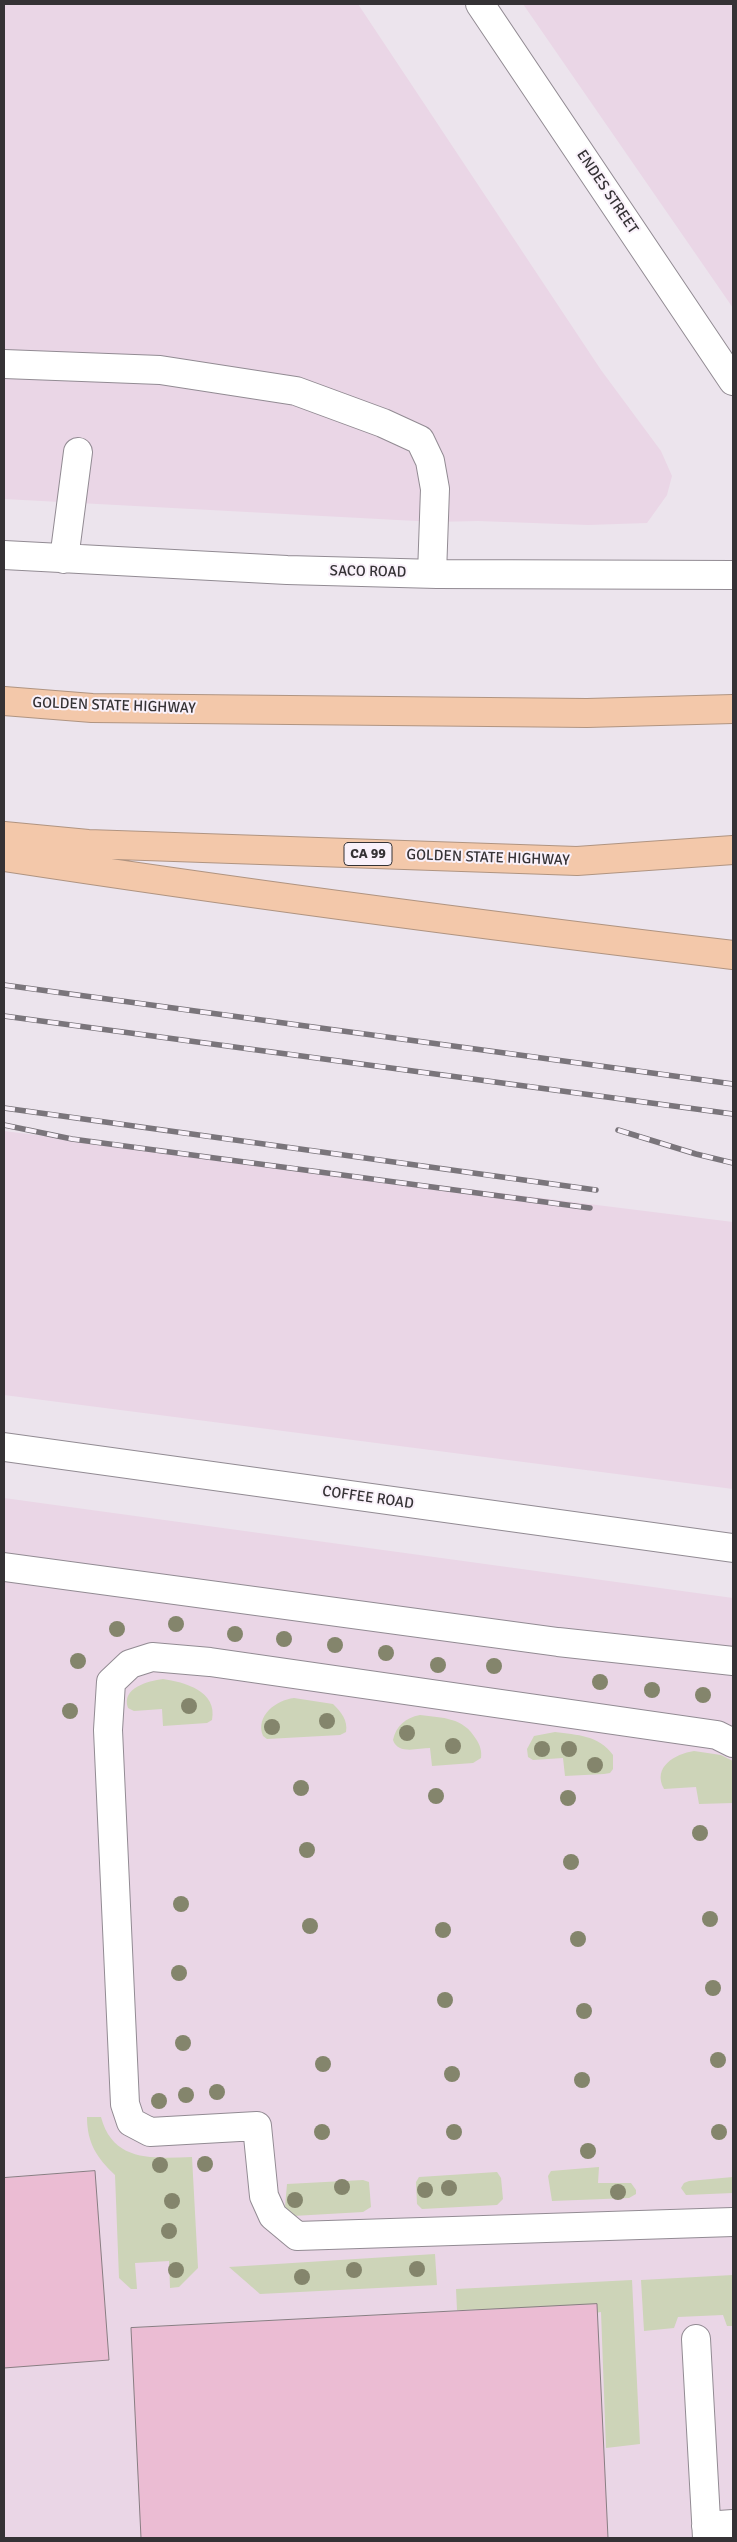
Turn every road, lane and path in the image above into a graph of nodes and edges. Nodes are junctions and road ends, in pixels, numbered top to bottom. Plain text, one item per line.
1 (480, 4) edge
2 (4, 364) edge
3 (733, 381) edge
4 (78, 452) dead end
5 (4, 555) edge
6 (64, 559) junction
7 (432, 574) junction
8 (733, 575) edge
9 (4, 701) edge
10 (733, 709) edge
11 (4, 836) edge
12 (733, 850) edge
13 (4, 858) edge
14 (733, 955) edge
15 (4, 1447) edge
16 (733, 1548) edge
17 (4, 1567) edge
18 (733, 1661) edge
19 (733, 1742) edge
20 (733, 2222) edge
21 (696, 2339) dead end
22 (733, 2524) edge
23 (706, 2532) edge

1 - 3 street, ENDES STREET
2 - 7 street
4 - 6 street
5 - 6 street, SACO ROAD
6 - 7 street, SACO ROAD
7 - 8 street, SACO ROAD
9 - 10 highway, GOLDEN STATE HIGHWAY
11 - 12 highway, GOLDEN STATE HIGHWAY / CA 99
13 - 14 highway
15 - 16 street, COFFEE ROAD
17 - 18 street
19 - 20 street
21 - 23 street
22 - 23 street

